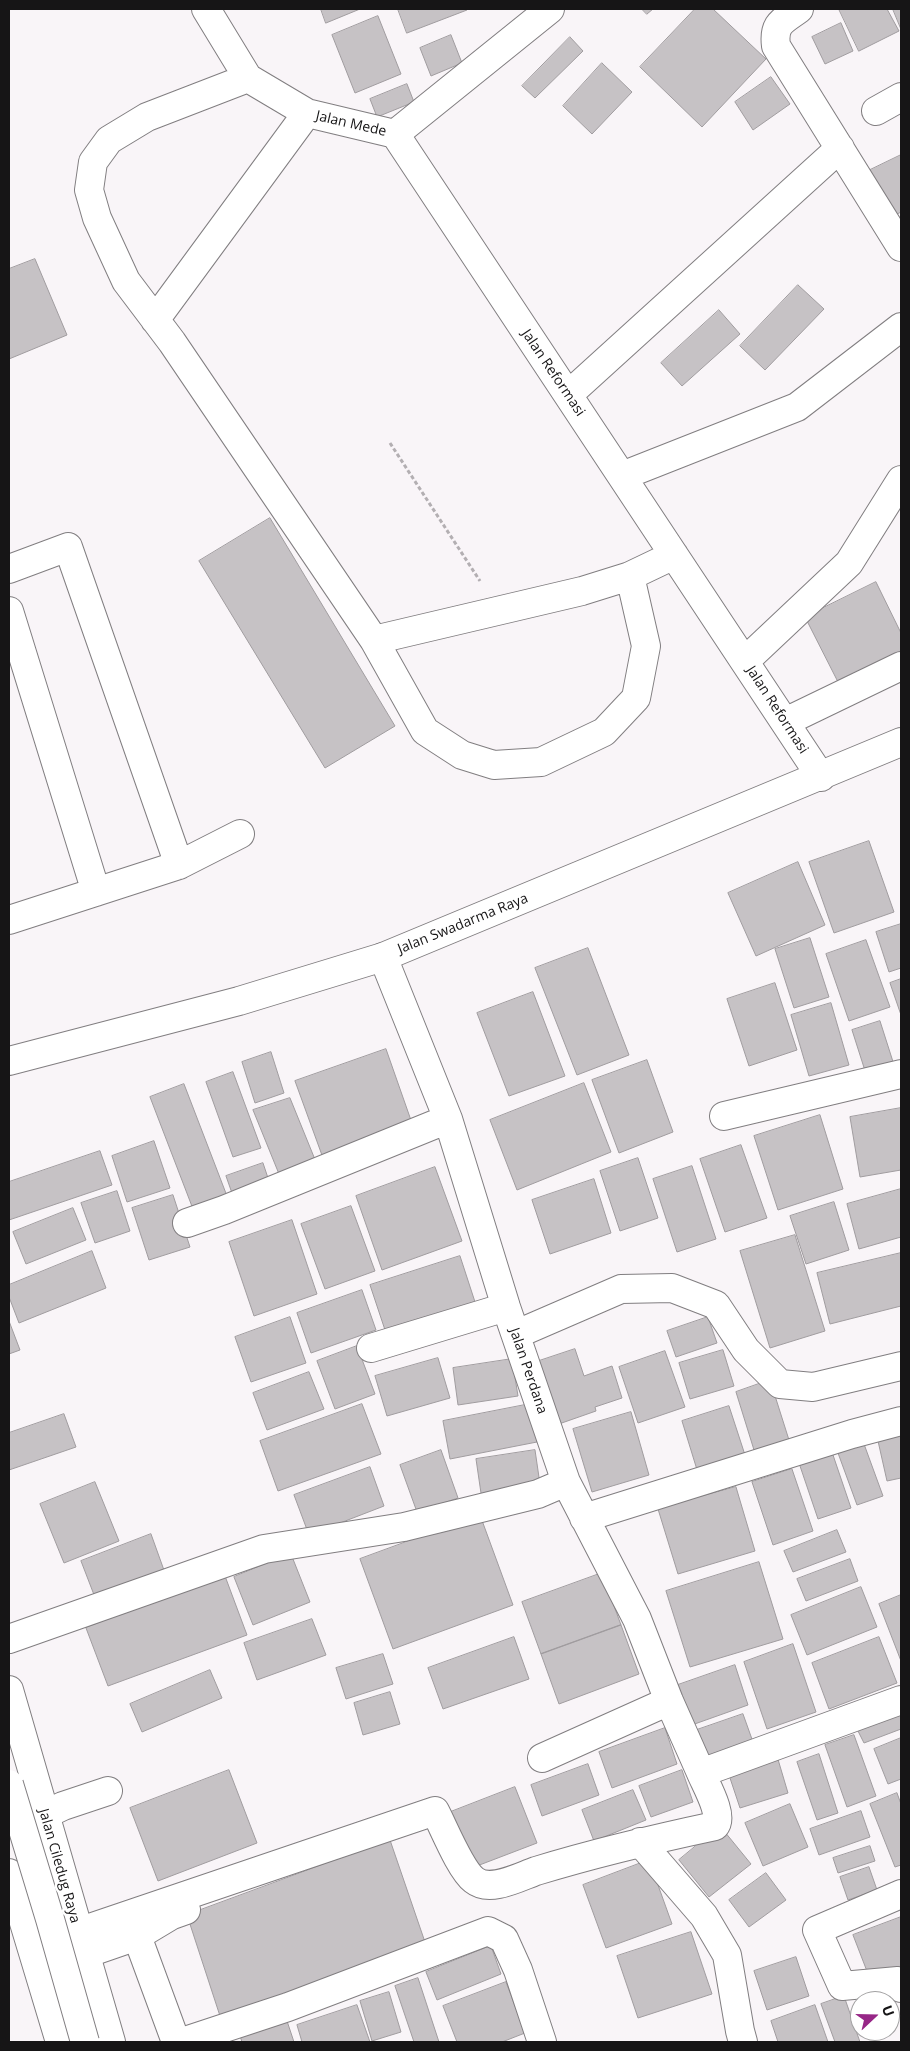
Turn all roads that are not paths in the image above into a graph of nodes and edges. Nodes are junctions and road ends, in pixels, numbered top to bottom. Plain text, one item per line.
1 (206, 9) edge
2 (550, 9) edge
3 (799, 9) edge
4 (248, 78) junction
5 (901, 97) edge
6 (876, 111) dead end
7 (307, 113) junction
8 (395, 134) junction
9 (840, 148) junction
10 (901, 247) edge
11 (156, 320) junction
12 (901, 327) edge
13 (568, 395) junction
14 (622, 476) junction
15 (901, 480) edge
16 (674, 555) junction
17 (9, 569) edge
18 (630, 576) junction
19 (9, 611) edge
20 (374, 640) junction
21 (745, 661) junction
22 (901, 666) edge
23 (787, 725) junction
24 (901, 742) edge
25 (821, 777) junction
26 (240, 834) dead end
27 (179, 866) junction
28 (96, 892) junction
29 (9, 920) edge
30 (383, 957) junction
31 (9, 1062) edge
32 (901, 1074) edge
33 (724, 1116) dead end
34 (448, 1119) junction
35 (187, 1223) dead end
36 (506, 1307) junction
37 (516, 1334) junction
38 (371, 1348) dead end
39 (901, 1366) edge
40 (901, 1421) edge
41 (566, 1482) junction
42 (584, 1518) junction
43 (9, 1639) edge
44 (9, 1690) edge
45 (901, 1700) edge
46 (669, 1701) junction
47 (542, 1758) dead end
48 (701, 1773) junction
49 (9, 1784) edge
50 (108, 1791) dead end
51 (44, 1815) junction
52 (640, 1842) junction
53 (9, 1873) edge
54 (271, 1877) dead end
55 (901, 1894) edge
56 (137, 1936) junction
57 (82, 1943) junction
58 (32, 1947) junction
59 (900, 1983) edge
60 (60, 2042) edge
61 (85, 2042) edge
62 (111, 2042) edge
63 (176, 2042) edge
64 (182, 2042) edge
65 (542, 2042) edge
66 (743, 2042) edge

1 - 4 street, Jalan Mede
2 - 8 street
3 - 9 street
4 - 7 street, Jalan Mede
4 - 11 street
5 - 6 street
7 - 8 street, Jalan Mede
7 - 11 street
8 - 13 street, Jalan Reformasi
9 - 10 street
9 - 13 street
11 - 20 street
12 - 14 street
13 - 14 street, Jalan Reformasi
14 - 16 street, Jalan Reformasi
15 - 21 street
16 - 18 street
16 - 21 street, Jalan Reformasi
17 - 27 street
18 - 20 street
18 - 20 street
19 - 28 street
21 - 23 street, Jalan Reformasi
22 - 23 street
23 - 25 street, Jalan Reformasi
24 - 25 street, Jalan Swadarma Raya
25 - 30 street, Jalan Swadarma Raya
26 - 27 street
27 - 28 street
28 - 29 street
30 - 31 street, Jalan Swadarma Raya
30 - 34 street, Jalan Perdana
32 - 33 street
34 - 35 street
34 - 36 street, Jalan Perdana
36 - 37 street, Jalan Perdana
36 - 38 street
37 - 39 street
37 - 41 street, Jalan Perdana
40 - 42 street
41 - 42 street, Jalan Perdana
41 - 43 street
42 - 46 street, Jalan Perdana
44 - 51 street, Jalan Ciledug Raya
45 - 48 street
46 - 47 street
46 - 48 street, Jalan Perdana
48 - 52 street, Jalan Perdana
49 - 61 street, bridge
50 - 51 street
51 - 57 street, Jalan Ciledug Raya
52 - 57 street
52 - 66 street
53 - 58 street
54 - 56 street
55 - 59 street
56 - 57 street
56 - 63 street
57 - 58 street
57 - 62 street, Jalan Ciledug Raya
58 - 60 street
64 - 65 street

